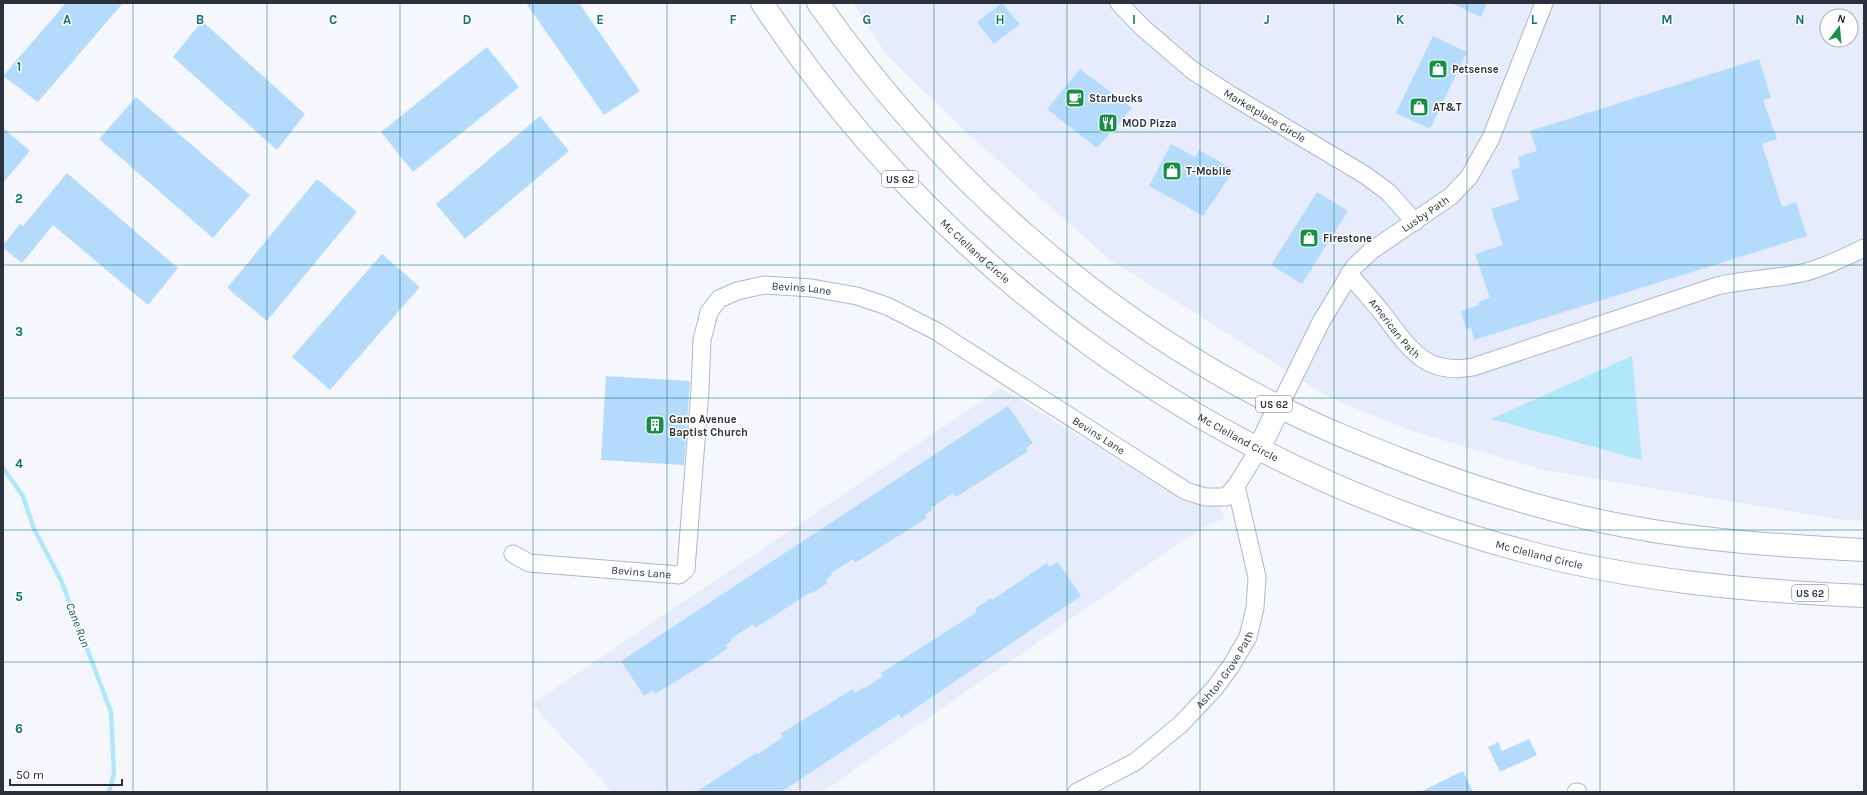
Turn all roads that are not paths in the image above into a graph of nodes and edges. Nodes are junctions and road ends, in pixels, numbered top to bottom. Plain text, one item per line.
1 (762, 3) edge
2 (818, 3) edge
3 (1119, 3) edge
4 (1544, 3) edge
5 (1415, 222) junction
6 (1864, 248) edge
7 (1349, 274) junction
8 (1279, 407) junction
9 (1259, 449) junction
10 (1236, 486) junction
11 (1864, 550) edge
12 (513, 554) dead end
13 (1864, 596) edge
14 (1077, 792) edge

1 - 9 highway, Mc Clelland Circle / US 62
2 - 8 highway, US 62
3 - 5 street, Marketplace Circle
4 - 5 street, Lusby Path
5 - 7 street, Lusby Path
6 - 7 street, American Path
7 - 8 street, Lusby Path
8 - 9 highway
8 - 11 highway, US 62
9 - 10 street, Bevins Lane
9 - 13 highway, Mc Clelland Circle / US 62
10 - 12 street, Bevins Lane
10 - 14 street, Ashton Grove Path

